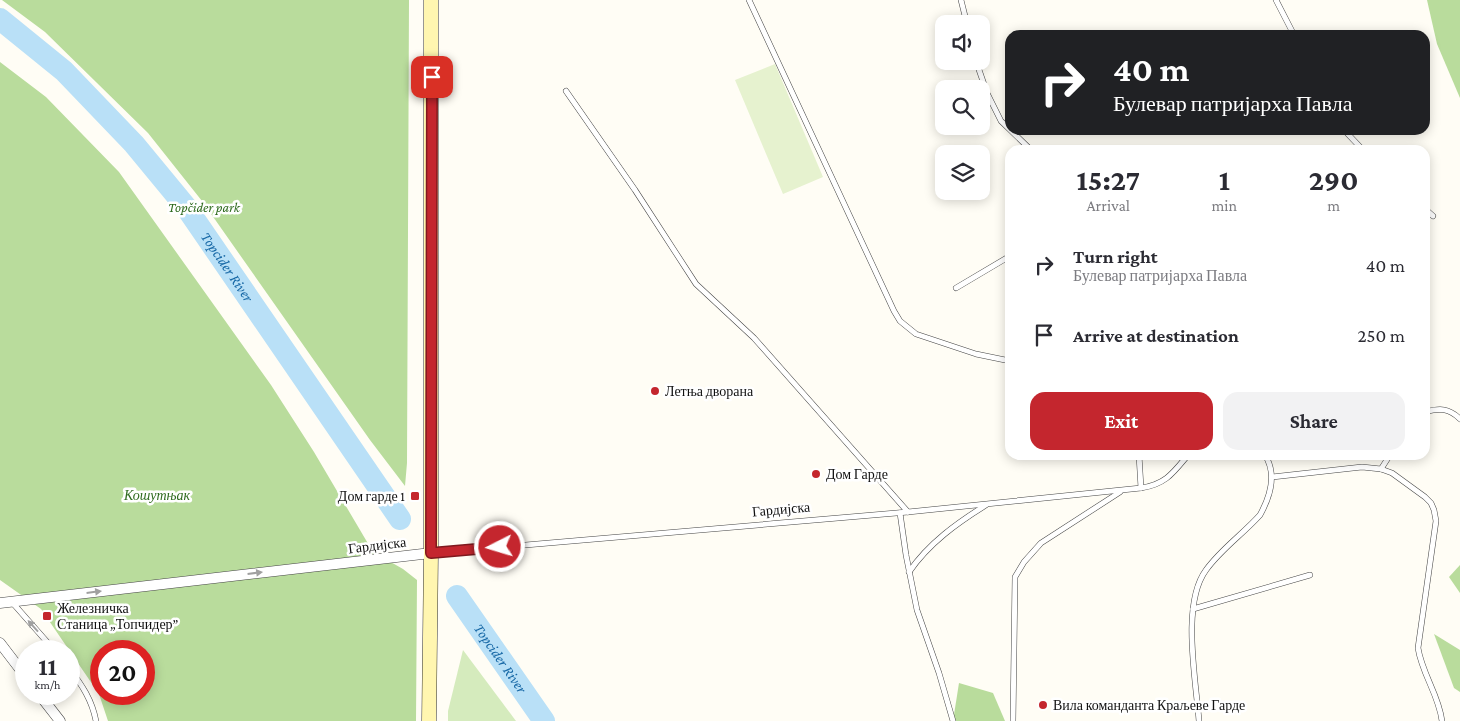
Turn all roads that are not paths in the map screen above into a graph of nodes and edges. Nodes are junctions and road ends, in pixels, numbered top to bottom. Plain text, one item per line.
1 (431, 0) edge
2 (749, 0) edge
3 (961, 0) edge
4 (1276, 0) edge
5 (965, 15) edge
6 (1291, 30) edge
7 (979, 70) edge
8 (566, 91) dead end
9 (1005, 125) edge
10 (1015, 135) edge
11 (1349, 135) edge
12 (1025, 145) edge
13 (1358, 145) edge
14 (1430, 213) edge
15 (1433, 216) dead end
16 (1005, 259) edge
17 (956, 288) dead end
18 (1005, 361) edge
19 (1430, 410) edge
20 (1460, 419) edge
21 (1139, 460) edge
22 (1183, 460) edge
23 (1268, 460) edge
24 (1387, 460) edge
25 (1381, 469) junction
26 (1272, 477) junction
27 (1142, 488) junction
28 (1123, 490) junction
29 (989, 504) junction
30 (908, 512) junction
31 (900, 513) junction
32 (431, 553) junction
33 (909, 572) junction
34 (1310, 575) dead end
35 (11, 601) junction
36 (0, 603) edge
37 (1193, 609) junction
38 (45, 640) edge
39 (0, 643) edge
40 (15, 663) edge
41 (80, 684) edge
42 (48, 705) edge
43 (60, 721) edge
44 (96, 721) edge
45 (429, 721) edge
46 (953, 721) edge
47 (1013, 721) edge
48 (1199, 721) edge
49 (1442, 721) edge

1 - 32 main road
2 - 18 lane
3 - 5 lane
4 - 6 lane
7 - 9 lane
8 - 30 lane
10 - 12 lane
11 - 13 lane
14 - 15 lane
16 - 17 lane
19 - 20 lane
21 - 27 lane
22 - 27 lane, Гардијска
23 - 26 lane
24 - 25 lane
25 - 26 lane
25 - 49 lane
26 - 37 lane
27 - 28 lane, Гардијска
28 - 29 lane, Гардијска
28 - 47 lane
29 - 30 lane, Гардијска
29 - 33 lane
30 - 31 lane, Гардијска
31 - 32 lane, Гардијска
31 - 33 lane
35 -> 32 street, Гардијска
32 - 45 main road
33 - 46 lane
34 - 37 lane
35 - 36 street, Гардијска
38 -> 35 lane
37 - 48 lane
39 - 40 street
41 - 44 lane
42 - 43 street

